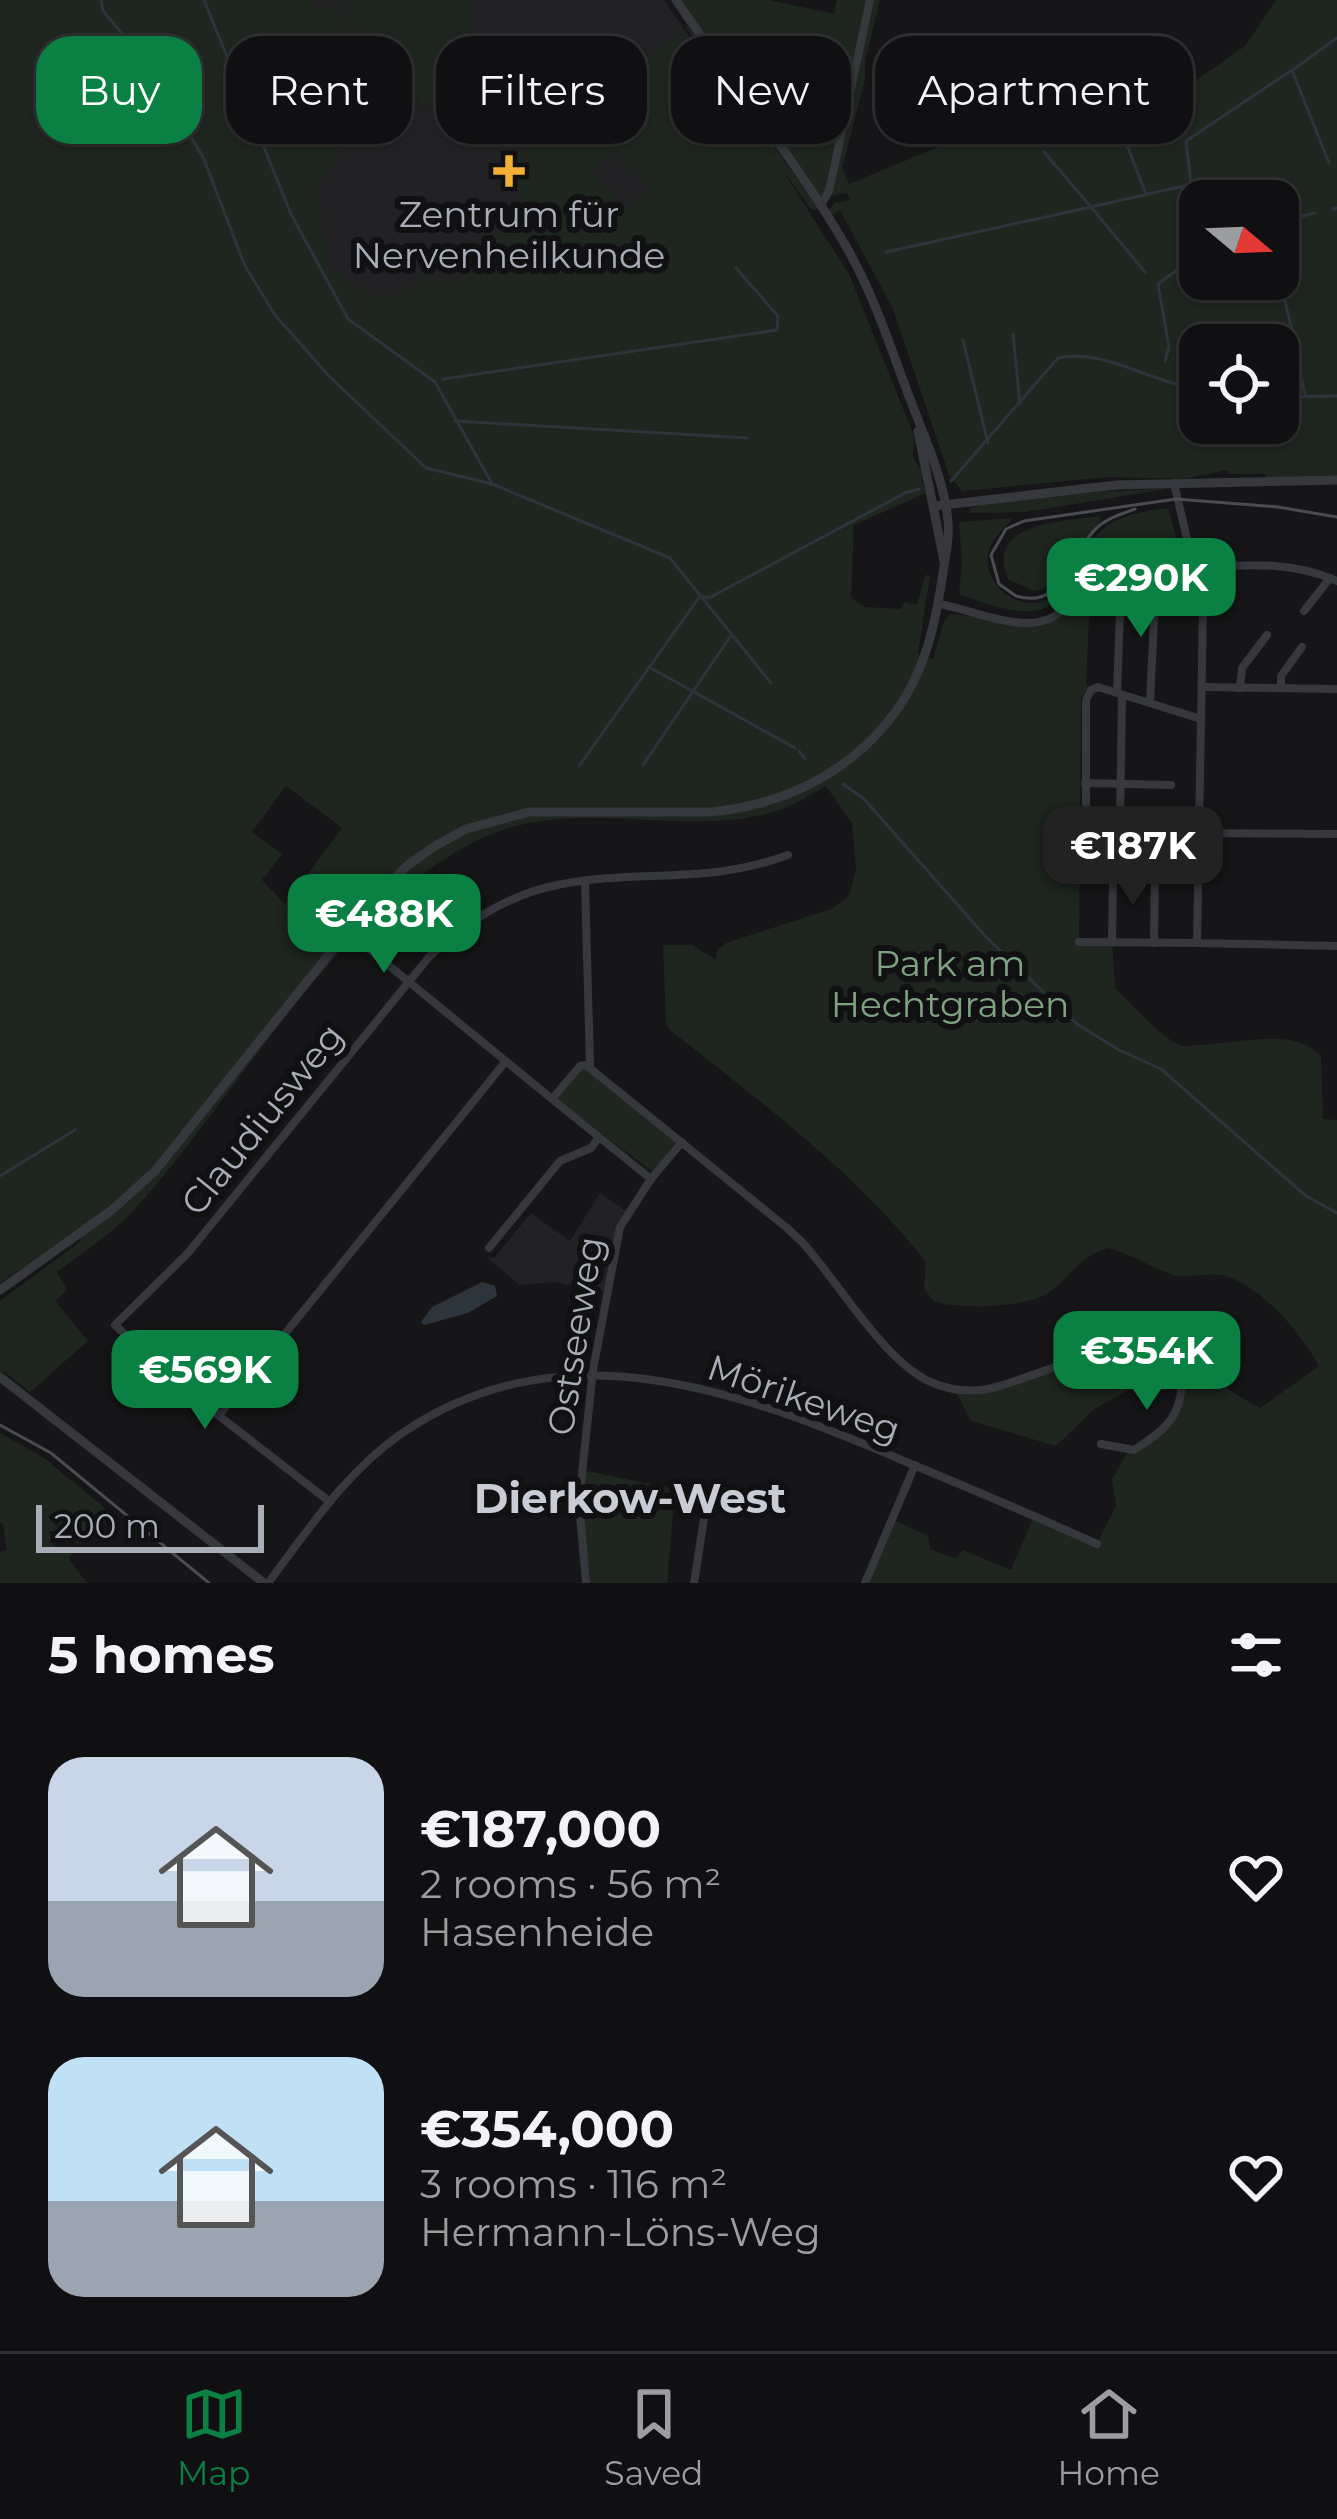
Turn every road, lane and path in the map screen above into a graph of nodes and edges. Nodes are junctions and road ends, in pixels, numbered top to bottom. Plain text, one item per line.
1 (676, 0) edge
2 (870, 0) edge
3 (823, 202) junction
4 (1337, 480) edge
5 (1174, 483) junction
6 (940, 505) junction
7 (1195, 568) junction
8 (1334, 579) edge
9 (1159, 583) dead end
10 (1121, 585) junction
11 (1155, 596) junction
12 (939, 604) junction
13 (1203, 608) junction
14 (1304, 611) dead end
15 (1267, 635) dead end
16 (1302, 647) dead end
17 (1202, 687) junction
18 (1240, 688) junction
19 (1281, 688) junction
20 (1337, 689) edge
21 (1120, 694) junction
22 (1150, 703) junction
23 (1202, 719) junction
24 (1084, 783) junction
25 (1121, 783) junction
26 (1172, 784) dead end
27 (1117, 822) junction
28 (1199, 833) junction
29 (1337, 834) edge
30 (1199, 848) junction
31 (788, 855) dead end
32 (1155, 874) dead end
33 (585, 881) junction
34 (348, 932) junction
35 (1079, 942) dead end
36 (1112, 942) junction
37 (1154, 943) junction
38 (1197, 943) junction
39 (1337, 946) edge
40 (408, 982) junction
41 (506, 1061) junction
42 (590, 1068) junction
43 (552, 1099) junction
44 (599, 1137) junction
45 (682, 1142) junction
46 (652, 1179) junction
47 (489, 1248) dead end
48 (0, 1290) edge
49 (593, 1375) junction
50 (0, 1378) edge
51 (219, 1415) junction
52 (1101, 1444) dead end
53 (915, 1466) junction
54 (330, 1502) junction
55 (706, 1506) dead end
56 (1097, 1544) dead end
57 (266, 1583) edge
58 (586, 1583) edge
59 (694, 1583) edge
60 (865, 1583) edge

1 - 3 street
2 - 3 street
3 - 6 street
4 - 5 street
5 - 6 street
5 - 7 street
6 - 12 street
7 - 8 street
7 - 13 street
8 - 14 street
9 - 11 street
10 - 11 street
10 - 12 street
10 - 21 street
11 - 13 street
11 - 22 street
12 - 34 street
13 - 17 street
15 - 18 street
16 - 19 street
17 - 18 street
17 - 23 street
18 - 19 street
19 - 20 street
21 - 22 street
21 - 24 street
21 - 25 street
22 - 23 street
23 - 28 street
24 - 25 street
24 - 27 street
25 - 26 street
25 - 27 street
27 - 30 street
27 - 36 street
28 - 29 street
28 - 30 street
30 - 38 street
31 - 33 street, Claudiusweg
32 - 37 street
33 - 40 street, Claudiusweg
33 - 42 street
34 - 40 street
34 - 48 street
35 - 36 street
36 - 37 street
37 - 38 street
38 - 39 street
40 - 41 street
40 - 51 street, Claudiusweg
41 - 43 street
41 - 51 street
42 - 43 street
42 - 45 street
43 - 44 street
44 - 46 street
44 - 47 street
45 - 46 street, Ostseeweg
45 - 52 street
46 - 49 street, Ostseeweg
49 - 53 street, Mörikeweg
49 - 54 street, Mörikeweg
49 - 58 street, Ostseeweg
50 - 57 street
51 - 54 street
53 - 56 street, Mörikeweg
53 - 60 street
54 - 57 street, Mörikeweg
55 - 59 street

